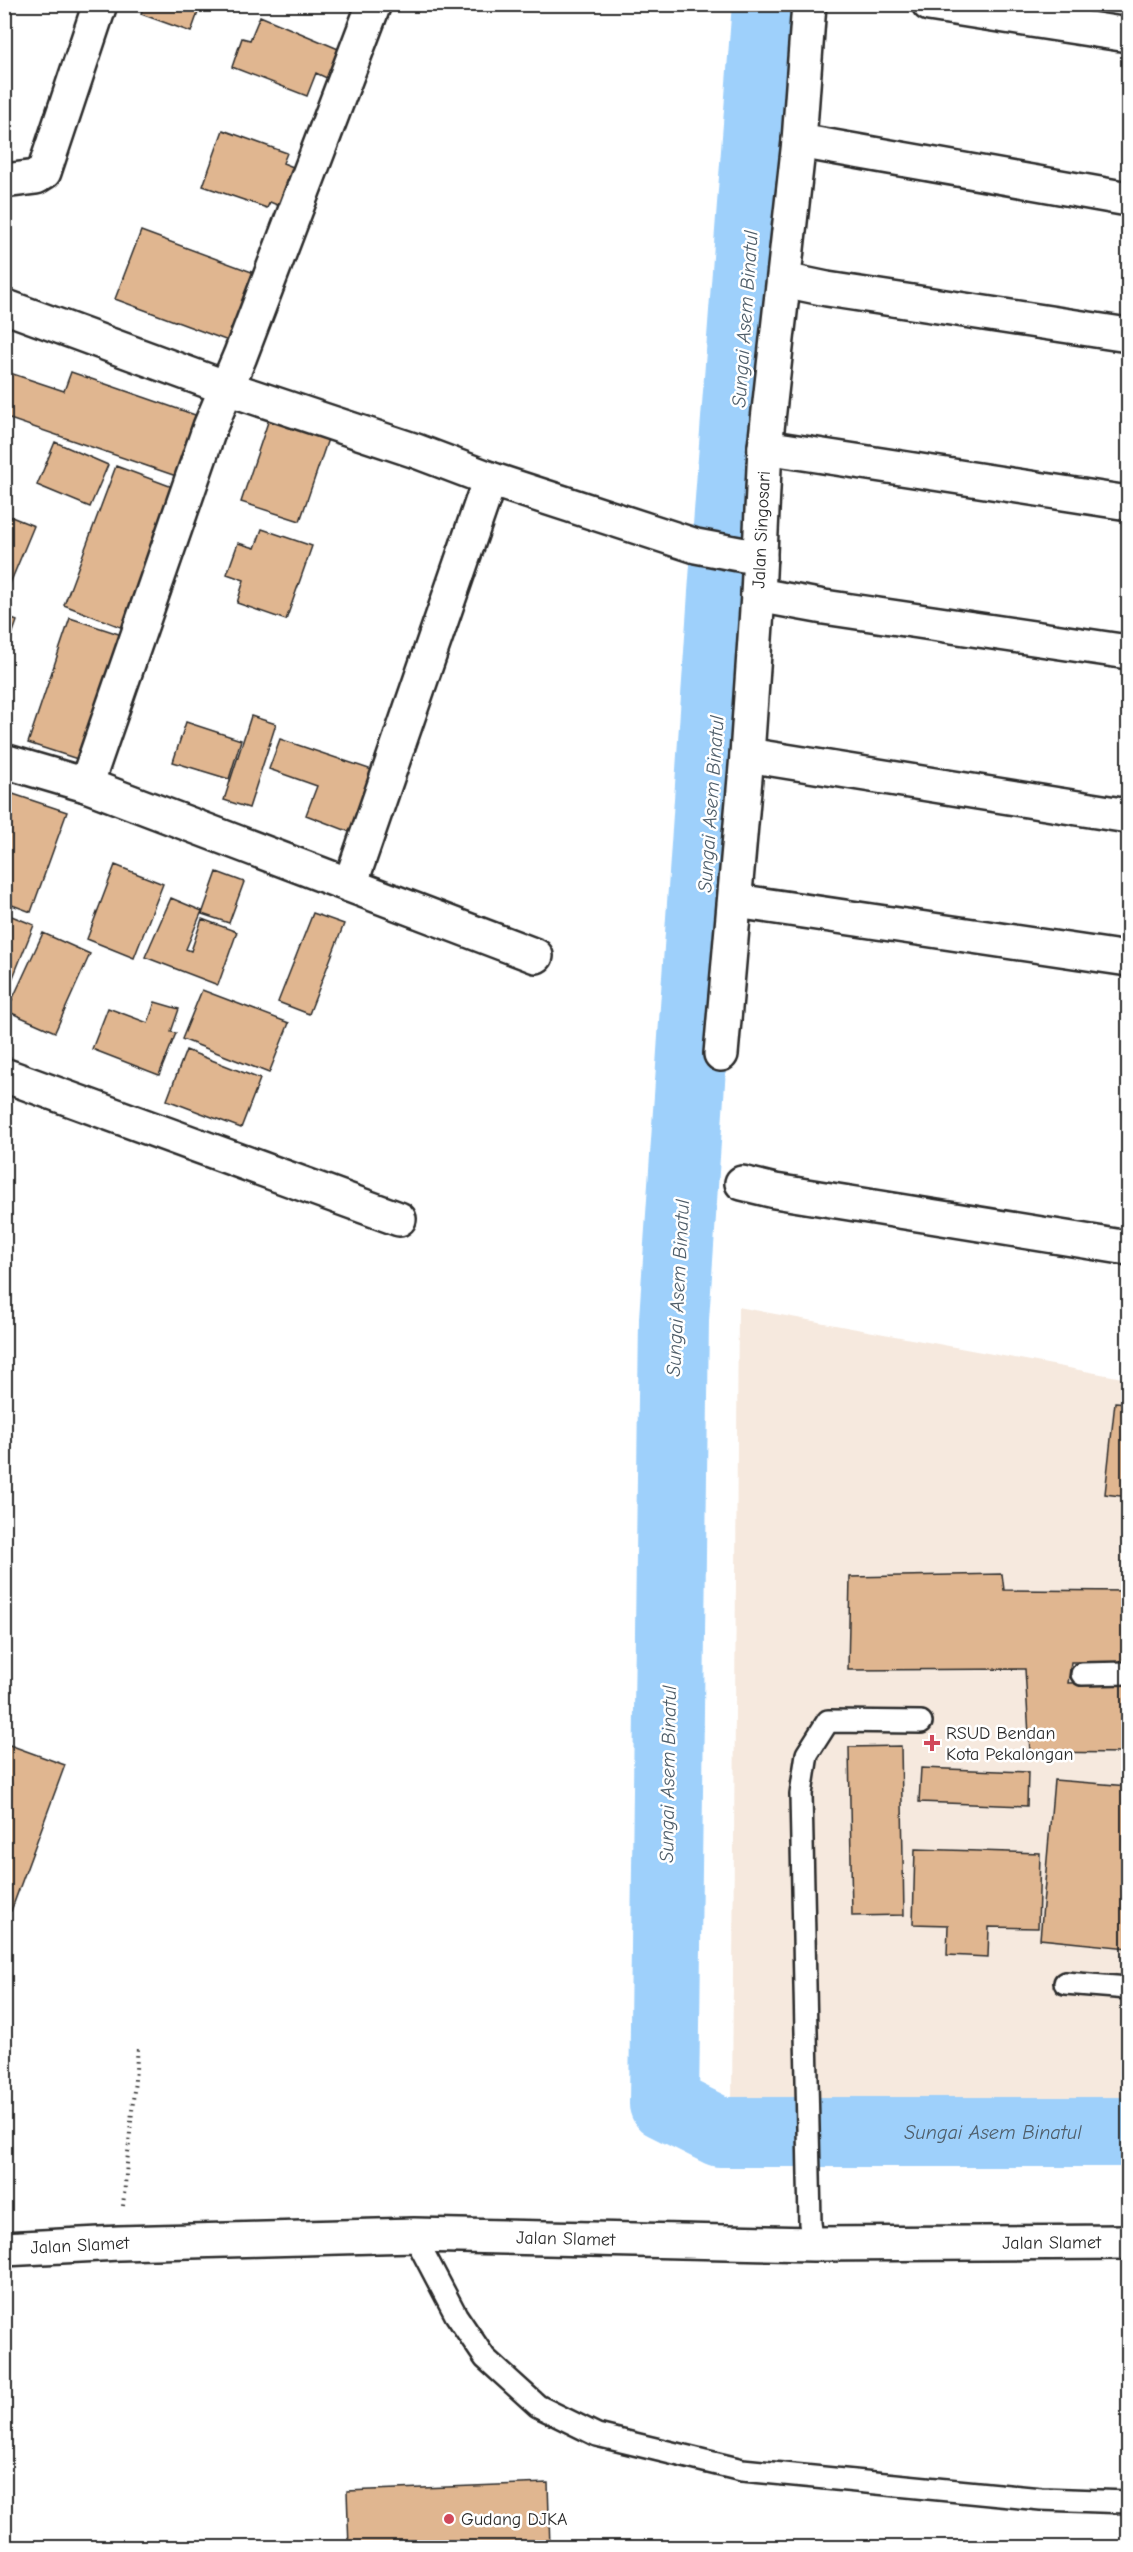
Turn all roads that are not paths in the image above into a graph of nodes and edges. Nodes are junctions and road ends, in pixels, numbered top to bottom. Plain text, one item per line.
1 (100, 4) edge
2 (374, 4) edge
3 (810, 4) edge
4 (929, 4) edge
5 (1128, 35) edge
6 (799, 141) junction
7 (4, 180) edge
8 (1128, 199) edge
9 (784, 280) junction
10 (4, 306) edge
11 (1128, 335) edge
12 (227, 388) junction
13 (765, 447) junction
14 (490, 479) junction
15 (1128, 503) edge
16 (748, 556) junction
17 (758, 595) junction
18 (1128, 652) edge
19 (747, 755) junction
20 (4, 761) edge
21 (86, 785) junction
22 (1128, 816) edge
23 (350, 885) junction
24 (736, 901) junction
25 (536, 956) dead end
26 (1128, 959) edge
27 (722, 1054) dead end
28 (4, 1075) edge
29 (742, 1183) dead end
30 (399, 1219) dead end
31 (1128, 1248) edge
32 (1128, 1672) edge
33 (1082, 1674) dead end
34 (921, 1722) dead end
35 (1065, 1983) dead end
36 (1128, 1989) edge
37 (811, 2233) junction
38 (414, 2235) junction
39 (1128, 2242) edge
40 (4, 2249) edge
41 (1128, 2502) edge

1 - 7 street
2 - 12 street
3 - 6 street, Jalan Singosari
4 - 5 street
6 - 8 street
6 - 9 street, Jalan Singosari
9 - 11 street
9 - 13 street, Jalan Singosari
10 - 12 street
12 - 14 street
12 - 21 street
13 - 15 street
13 - 16 street, Jalan Singosari
14 - 16 street
14 - 23 street
16 - 17 street, Jalan Singosari
17 - 18 street
17 - 19 street, Jalan Singosari
19 - 22 street
19 - 24 street, Jalan Singosari
20 - 21 street
21 - 23 street
23 - 25 street
24 - 26 street
24 - 27 street, Jalan Singosari
28 - 30 street
29 - 31 street
32 - 33 lane
34 - 37 lane
35 - 36 lane
37 - 38 street, Jalan Slamet
37 - 39 street, Jalan Slamet
38 - 40 street, Jalan Slamet
38 - 41 lane

